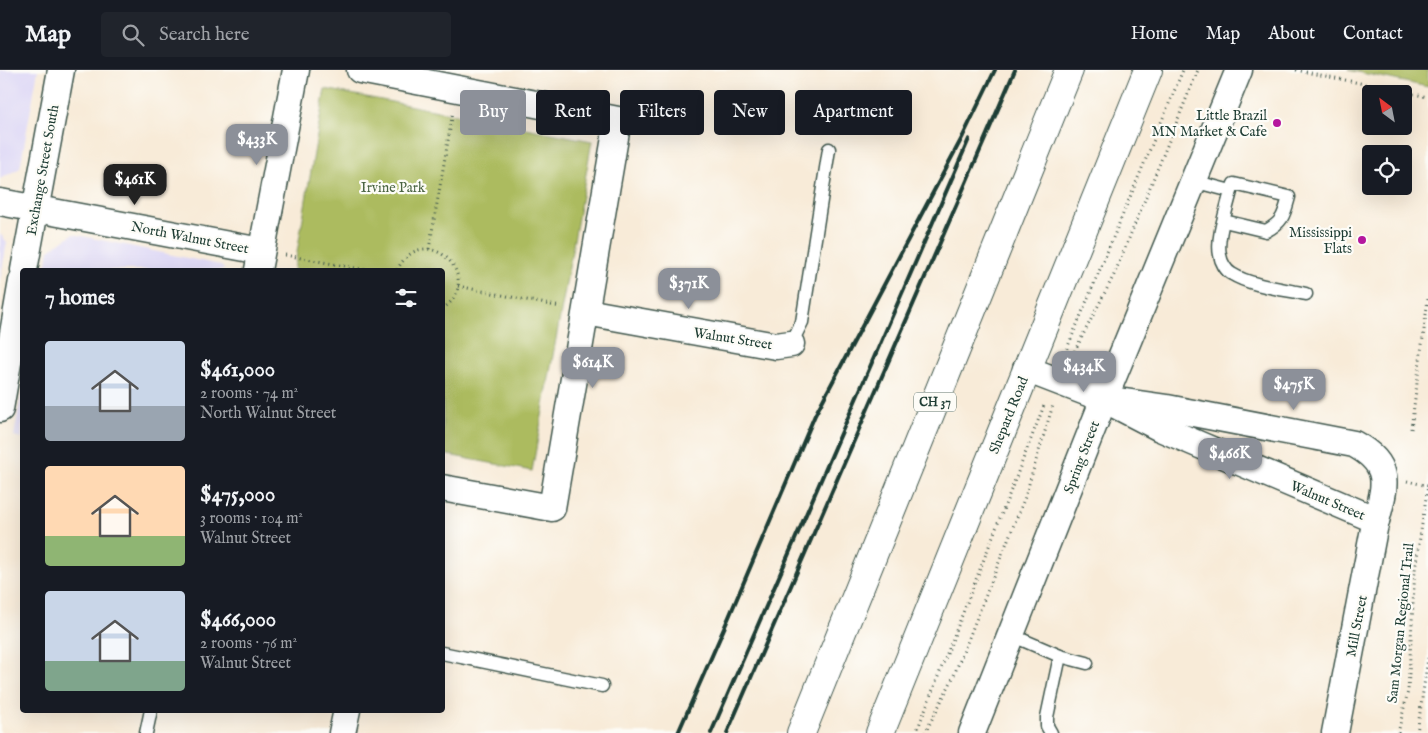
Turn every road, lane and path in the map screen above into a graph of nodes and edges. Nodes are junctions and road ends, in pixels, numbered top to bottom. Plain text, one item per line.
1 (61, 70) edge
2 (296, 70) edge
3 (360, 70) edge
4 (1069, 70) edge
5 (1148, 70) edge
6 (1239, 70) edge
7 (1296, 70) edge
8 (457, 90) edge
9 (1428, 97) edge
10 (829, 149) dead end
11 (1193, 180) junction
12 (1231, 191) junction
13 (0, 202) edge
14 (35, 208) junction
15 (1224, 220) junction
16 (429, 249) junction
17 (268, 258) edge
18 (24, 268) edge
19 (350, 268) edge
20 (398, 268) edge
21 (458, 286) junction
22 (20, 293) edge
23 (1306, 294) dead end
24 (1428, 299) edge
25 (445, 307) edge
26 (561, 307) dead end
27 (586, 312) junction
28 (791, 344) joint
29 (1026, 369) junction
30 (1104, 399) junction
31 (0, 409) edge
32 (1411, 429) dead end
33 (1402, 480) dead end
34 (1428, 486) edge
35 (445, 489) edge
36 (1376, 520) junction
37 (1012, 635) junction
38 (445, 654) edge
39 (1060, 656) junction
40 (1428, 658) edge
41 (1086, 663) dead end
42 (602, 686) dead end
43 (150, 713) edge
44 (346, 713) edge
45 (146, 733) edge
46 (342, 733) edge
47 (801, 733) edge
48 (880, 733) edge
49 (972, 733) edge
50 (1051, 733) edge
51 (1335, 733) edge
52 (1398, 733) edge
53 (1417, 733) edge

1 - 14 street, Exchange Street South
2 - 17 street
3 - 8 street
4 - 47 highway, CH 37
5 - 29 highway, Shepard Road
6 - 11 street, Spring Street
7 - 9 path
8 - 16 path
8 - 27 street
10 - 28 lane
11 - 12 lane
11 - 30 street, Spring Street
12 - 15 lane
12 - 15 lane
13 - 14 street, North Walnut Street
14 - 17 street, North Walnut Street
14 - 18 street, Exchange Street South
15 - 23 lane
16 - 20 path
16 - 21 path
17 - 19 path
21 - 25 path
21 - 26 path
22 - 31 street
24 - 32 path
27 - 28 street, Walnut Street
27 - 35 street
29 - 30 street, Walnut Street
29 - 48 highway, Shepard Road
30 - 36 street, Walnut Street
30 - 36 street, Walnut Street
30 - 37 street, Spring Street
33 - 34 path
34 - 52 path, Sam Morgan Regional Trail
36 - 51 street, Mill Street
37 - 39 lane
37 - 49 street, Spring Street
38 - 42 lane
39 - 41 lane
39 - 50 lane
40 - 53 path
43 - 45 lane
44 - 46 street

